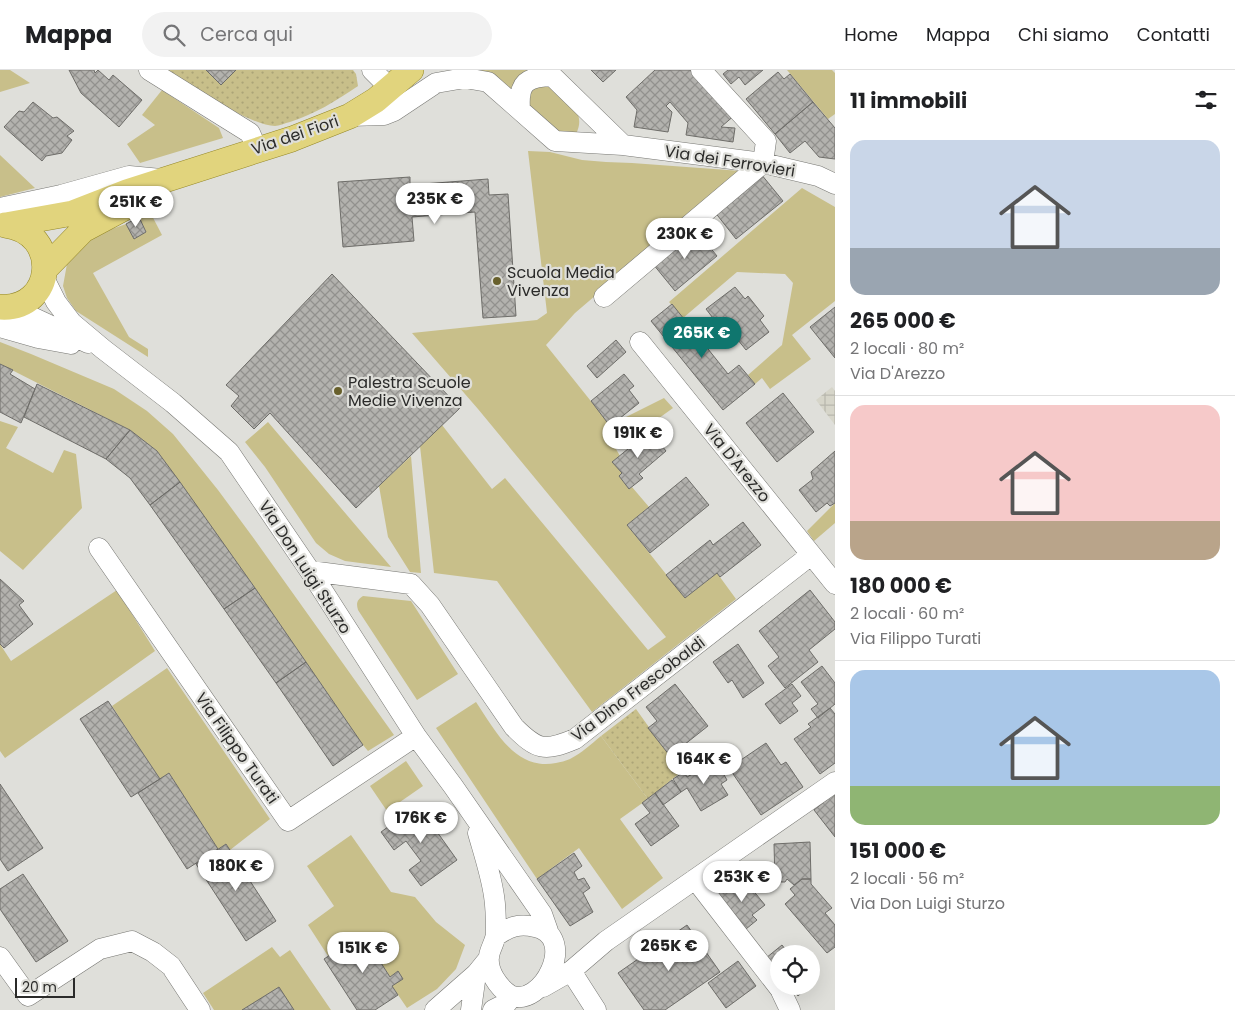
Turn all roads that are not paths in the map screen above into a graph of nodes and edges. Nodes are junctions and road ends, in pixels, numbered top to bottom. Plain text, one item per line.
1 (150, 70) edge
2 (372, 70) edge
3 (411, 70) edge
4 (700, 70) edge
5 (549, 73) edge
6 (390, 88) junction
7 (520, 108) junction
8 (591, 115) junction
9 (350, 116) junction
10 (570, 143) junction
11 (623, 145) junction
12 (257, 150) junction
13 (763, 163) junction
14 (829, 178) edge
15 (168, 180) junction
16 (2, 220) edge
17 (44, 274) junction
18 (604, 297) dead end
19 (1, 314) edge
20 (640, 342) dead end
21 (102, 349) junction
22 (99, 548) dead end
23 (811, 554) junction
24 (310, 571) junction
25 (835, 584) edge
26 (416, 736) junction
27 (835, 782) edge
28 (473, 816) junction
29 (695, 879) junction
30 (496, 936) junction
31 (552, 938) junction
32 (598, 946) junction
33 (0, 957) edge
34 (489, 958) junction
35 (571, 971) junction
36 (476, 974) junction
37 (525, 998) edge
38 (200, 1010) edge
39 (435, 1010) edge
40 (471, 1010) edge
41 (493, 1010) edge
42 (596, 1010) edge
43 (790, 1010) edge

1 - 12 street
2 - 6 street
3 - 6 main road, Via dei Fiori
4 - 13 street
5 - 7 street
5 - 8 street
6 - 9 main road, Via dei Fiori
7 - 9 street, Via dei Ferrovieri
7 - 10 street, Via dei Ferrovieri
8 - 10 street
8 - 11 street
9 - 12 main road, Via dei Fiori
10 - 11 street, Via dei Ferrovieri
11 - 13 street, Via dei Ferrovieri
12 - 15 main road, Via dei Fiori
13 - 14 street, Via dei Ferrovieri
13 - 18 street
15 - 16 main road, Via dei Fiori
15 - 17 main road, Via dei Fiori
16 - 17 main road
17 - 19 main road, Via dei Fiori
17 - 21 street, Via Don Luigi Sturzo
19 - 21 street, Via Don Luigi Sturzo
20 - 23 street, Via D'Arezzo
21 - 24 street, Via Don Luigi Sturzo
22 - 26 street, Via Filippo Turati
23 - 24 street, Via Dino Frescobaldi
23 - 25 street, Via D'Arezzo
24 - 26 street, Via Don Luigi Sturzo
26 - 28 street, Via Don Luigi Sturzo
27 - 29 street
28 - 30 street, Via Don Luigi Sturzo
28 - 31 street, Via Don Luigi Sturzo
29 - 32 street
29 - 43 street
30 - 31 street
30 - 34 street
31 - 32 street
31 - 37 street
32 - 35 street
33 - 38 street
34 - 36 street
34 - 37 street
35 - 37 street
35 - 42 street
36 - 39 street
36 - 40 street
37 - 41 street

